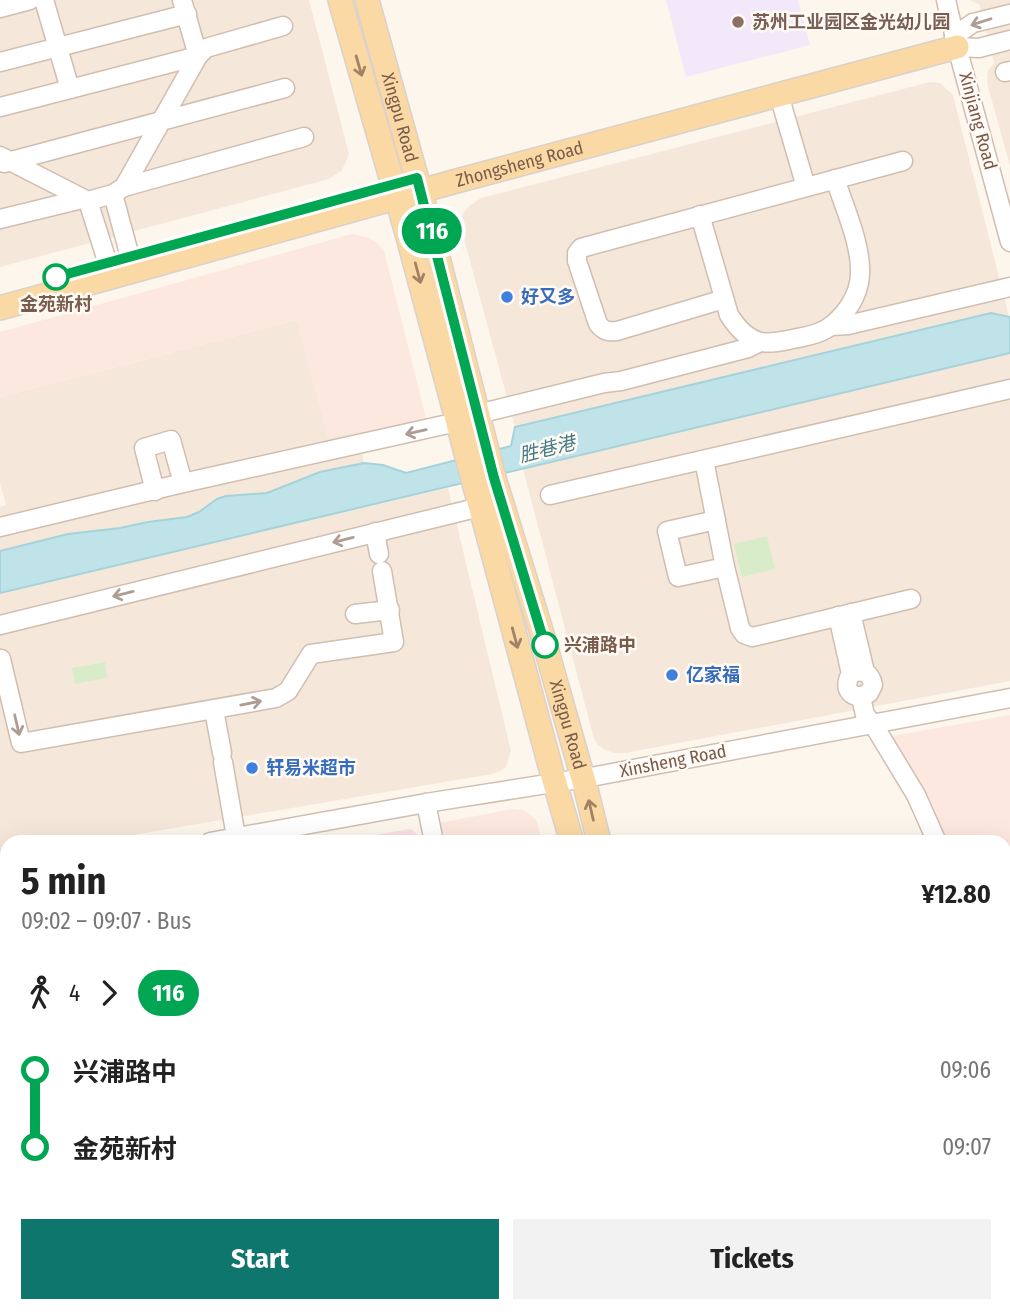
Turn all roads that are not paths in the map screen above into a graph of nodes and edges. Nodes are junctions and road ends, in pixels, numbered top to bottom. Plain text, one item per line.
1 (30, 0) edge
2 (44, 0) edge
3 (340, 0) edge
4 (367, 0) edge
5 (946, 0) edge
6 (184, 7) edge
7 (0, 8) edge
8 (1010, 14) edge
9 (283, 26) dead end
10 (1010, 40) edge
11 (956, 41) junction
12 (58, 48) junction
13 (198, 56) junction
14 (0, 62) edge
15 (285, 88) dead end
16 (70, 89) junction
17 (779, 95) junction
18 (0, 107) edge
19 (161, 121) junction
20 (304, 137) dead end
21 (3, 161) edge
22 (903, 161) dead end
23 (835, 179) junction
24 (419, 184) junction
25 (806, 187) junction
26 (118, 190) junction
27 (395, 191) junction
28 (85, 200) junction
29 (701, 215) junction
30 (0, 219) edge
31 (1010, 242) edge
32 (120, 265) junction
33 (1010, 287) edge
34 (0, 293) edge
35 (724, 299) junction
36 (0, 308) edge
37 (831, 326) junction
38 (760, 342) junction
39 (1010, 388) edge
40 (471, 429) junction
41 (704, 460) junction
42 (484, 480) junction
43 (183, 483) junction
44 (155, 491) junction
45 (550, 495) dead end
46 (480, 507) junction
47 (716, 520) junction
48 (0, 527) edge
49 (375, 532) junction
50 (725, 567) junction
51 (911, 599) dead end
52 (390, 610) junction
53 (355, 614) dead end
54 (844, 615) junction
55 (0, 625) edge
56 (1, 659) edge
57 (1010, 698) edge
58 (214, 710) junction
59 (873, 724) junction
60 (583, 778) junction
61 (555, 783) junction
62 (426, 803) junction
63 (236, 835) edge
64 (247, 835) edge
65 (433, 835) edge
66 (570, 835) edge
67 (597, 835) edge
68 (934, 835) edge

1 - 7 street
2 - 12 street
3 -> 27 main road, Xingpu Road
4 - 24 main road, Xingpu Road
5 - 11 street, Xinjiang Road
6 - 12 street
6 - 13 street
8 -> 11 street
9 - 13 street
10 - 11 street
11 - 17 main road, Zhongsheng Road
11 - 24 main road, Zhongsheng Road
11 - 31 street, Xinjiang Road
12 - 14 street
12 - 16 street
13 - 16 street
13 - 19 street
15 - 19 street
16 - 18 street
17 - 24 main road, Zhongsheng Road
17 - 25 street
19 - 21 street
19 - 26 street
20 - 26 street
21 - 28 street
22 - 23 street
23 - 25 street
23 - 37 street
24 - 27 main road, Zhongsheng Road
24 - 40 main road, Xingpu Road
25 - 29 street
26 - 28 street
26 - 32 street
27 - 32 main road, Zhongsheng Road
27 -> 40 main road, Xingpu Road
28 - 30 street
28 - 32 street
29 - 35 street
29 - 35 street
32 - 34 main road, Zhongsheng Road
32 - 36 main road, Zhongsheng Road
33 - 37 street
35 - 38 street
37 - 38 street
38 - 40 street
39 - 41 street
40 - 42 main road, Xingpu Road
40 -> 43 street
41 - 45 street
41 - 47 street
42 - 46 main road, Xingpu Road
42 - 60 main road, Xingpu Road
43 - 44 street
43 - 44 street
44 - 48 street
46 - 49 street
46 -> 61 main road, Xingpu Road
47 - 50 street
47 - 50 street
49 - 52 street
49 -> 55 street
50 - 54 street
51 - 54 street
52 - 53 street
58 -> 52 street
54 - 59 street
56 -> 58 street
57 - 59 street, Xinsheng Road
58 - 63 street
59 - 60 street, Xinsheng Road
59 - 68 street
60 - 61 street, Xinsheng Road
67 -> 60 main road, Xingpu Road
61 - 62 street, Xinsheng Road
61 - 66 main road, Xingpu Road
62 - 64 street, Xinsheng Road
62 - 65 street

